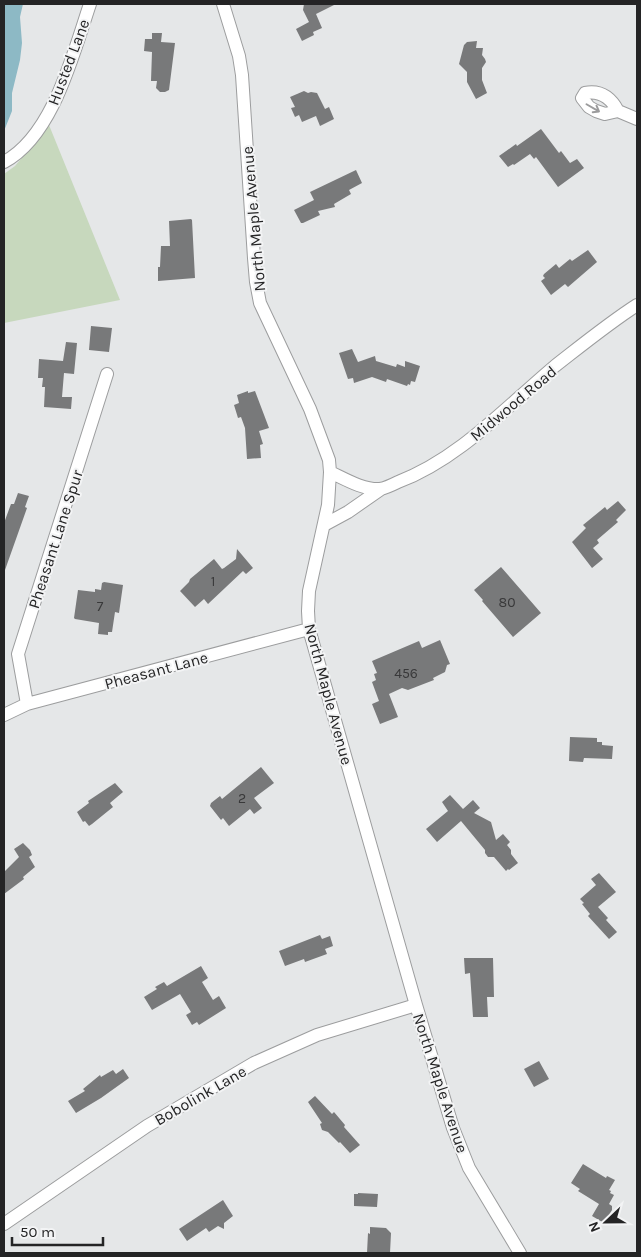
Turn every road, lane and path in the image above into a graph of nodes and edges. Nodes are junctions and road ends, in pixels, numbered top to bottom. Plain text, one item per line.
1 (90, 4) edge
2 (223, 4) edge
3 (618, 111) dead end
4 (637, 119) edge
5 (4, 162) edge
6 (637, 305) edge
7 (107, 374) dead end
8 (330, 472) junction
9 (381, 489) junction
10 (324, 525) junction
11 (309, 629) junction
12 (27, 704) junction
13 (4, 715) edge
14 (416, 1005) junction
15 (4, 1224) edge
16 (520, 1253) edge

1 - 5 street, Husted Lane
2 - 8 street, North Maple Avenue
3 - 4 street
6 - 9 street, Midwood Road
7 - 12 street, Pheasant Lane Spur
8 - 9 street
8 - 10 street, North Maple Avenue
9 - 10 street, Midwood Road
10 - 11 street, North Maple Avenue
11 - 12 street, Pheasant Lane
11 - 14 street, North Maple Avenue
12 - 13 street, Pheasant Lane
14 - 15 street, Bobolink Lane
14 - 16 street, North Maple Avenue

